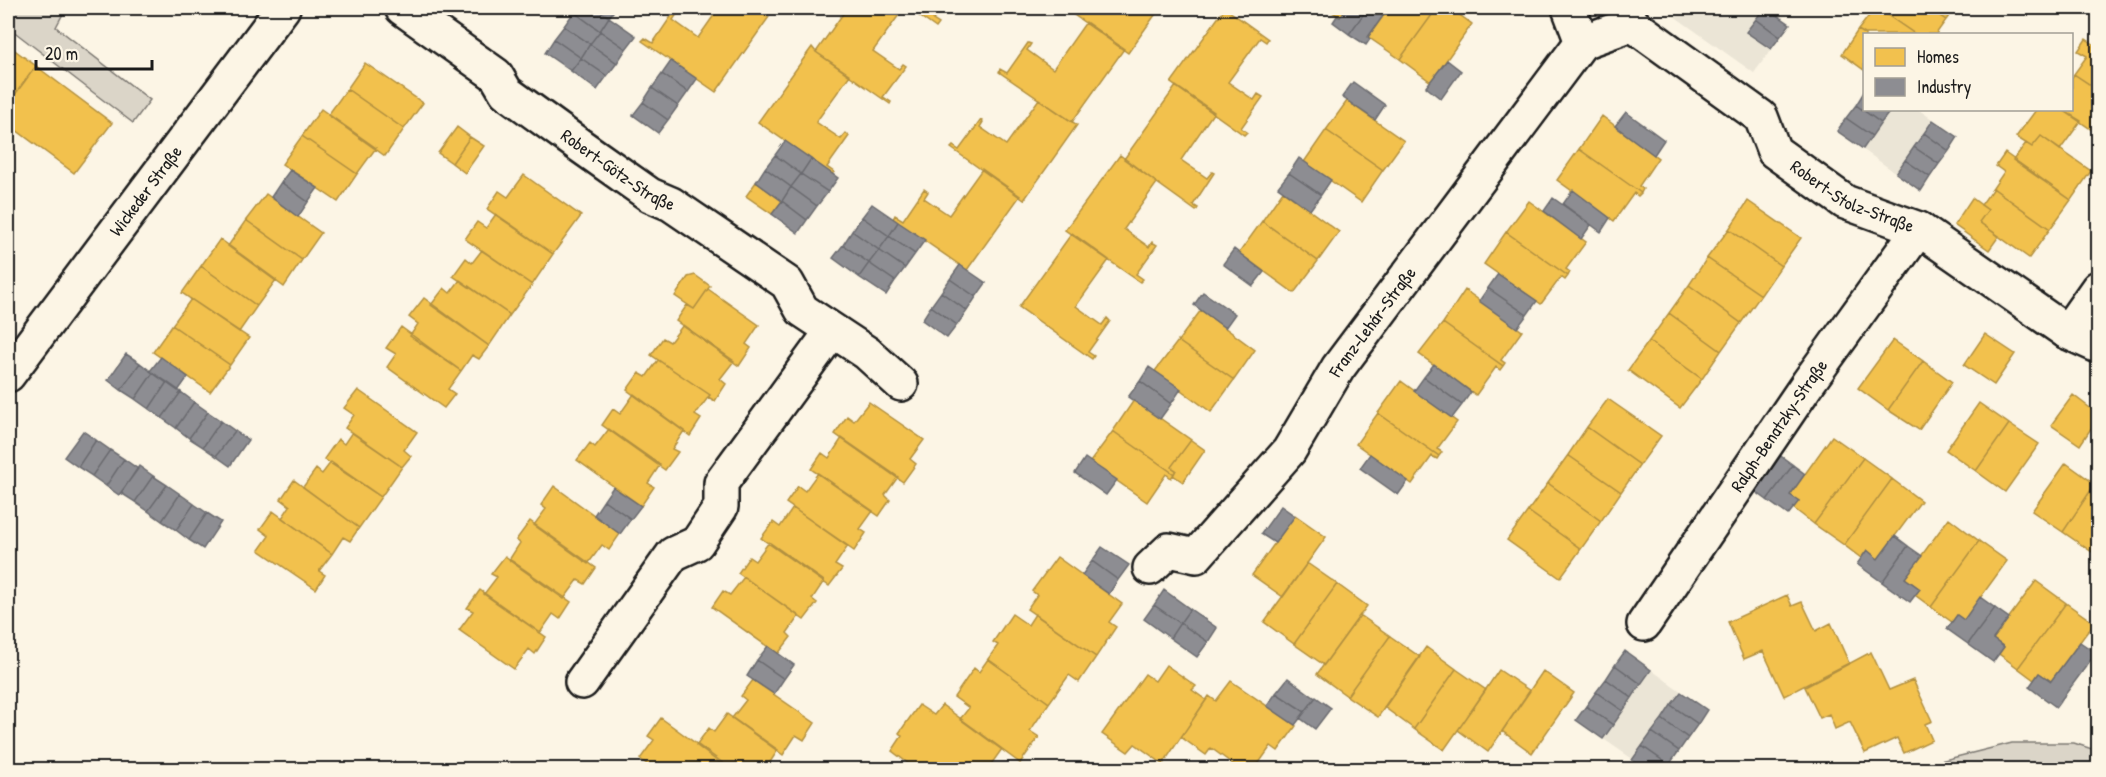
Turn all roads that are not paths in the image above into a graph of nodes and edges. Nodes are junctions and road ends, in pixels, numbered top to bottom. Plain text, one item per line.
1 (284, 8) edge
2 (402, 8) edge
3 (1569, 8) edge
4 (1629, 16) edge
5 (1582, 42) junction
6 (1918, 229) junction
7 (2098, 288) edge
8 (832, 331) junction
9 (2067, 332) junction
10 (2098, 346) edge
11 (8, 375) edge
12 (901, 384) dead end
13 (1150, 568) dead end
14 (1644, 624) dead end
15 (582, 682) dead end

1 - 11 street, Wickeder Straße
2 - 8 street, Robert-Götz-Straße
3 - 5 street
4 - 5 street, Robert-Stolz-Straße
4 - 6 street, Robert-Stolz-Straße
5 - 13 street, Franz-Lehár-Straße
6 - 9 street, Robert-Stolz-Straße
6 - 14 street, Ralph-Benatzky-Straße
7 - 9 street
8 - 12 street, Robert-Götz-Straße
8 - 15 street
9 - 10 street, Robert-Stolz-Straße

